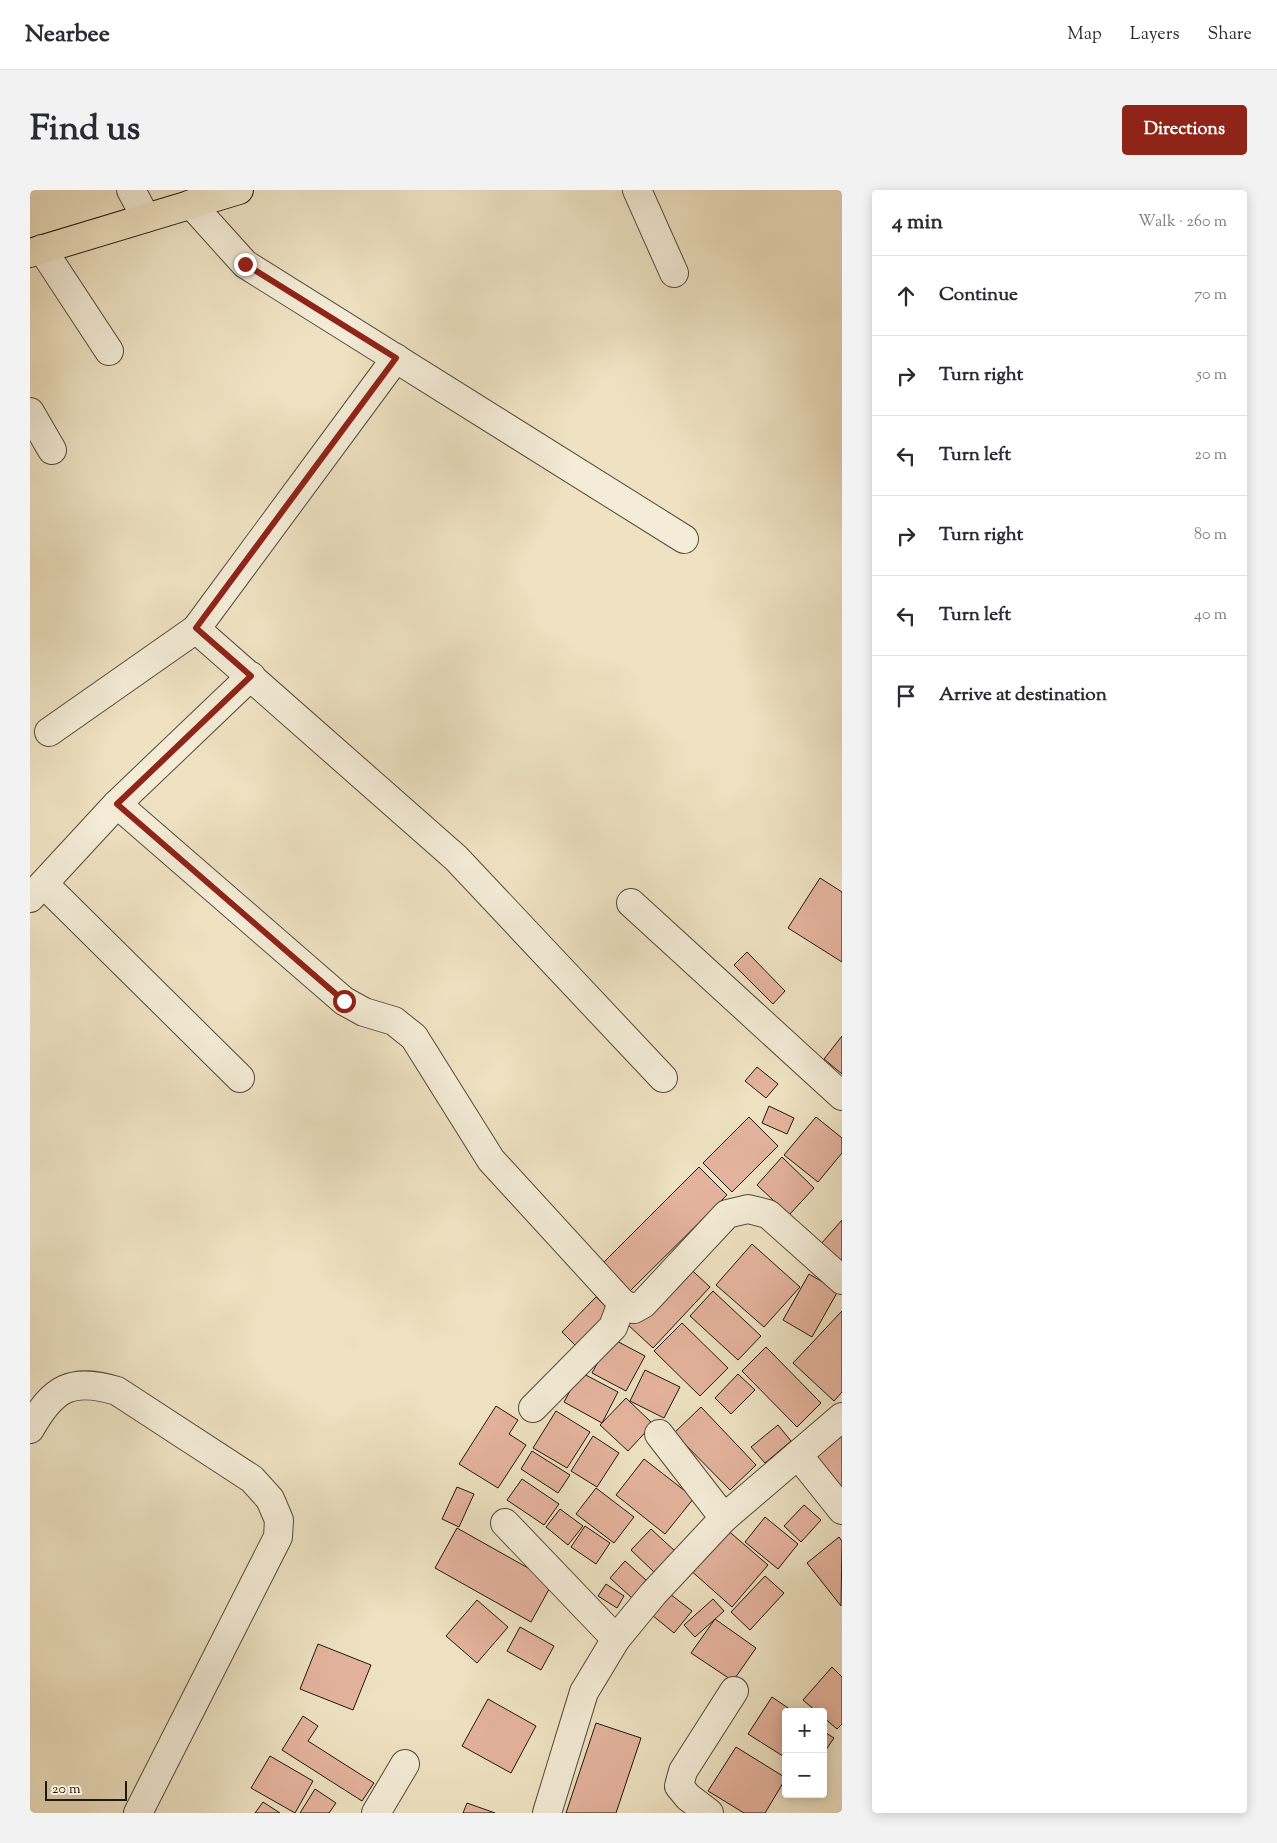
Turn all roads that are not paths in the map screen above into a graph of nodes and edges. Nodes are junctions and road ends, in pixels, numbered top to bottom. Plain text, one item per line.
1 (131, 190) edge
2 (239, 190) edge
3 (638, 190) edge
4 (191, 204) junction
5 (146, 218) junction
6 (36, 251) edge
7 (674, 273) dead end
8 (109, 351) dead end
9 (396, 358) junction
10 (30, 412) edge
11 (52, 450) dead end
12 (684, 539) dead end
13 (196, 628) junction
14 (251, 676) junction
15 (49, 732) dead end
16 (117, 804) junction
17 (35, 891) edge
18 (631, 903) dead end
19 (240, 1078) dead end
20 (663, 1078) dead end
21 (842, 1096) edge
22 (842, 1280) edge
23 (622, 1303) junction
24 (533, 1408) dead end
25 (842, 1417) edge
26 (30, 1429) edge
27 (659, 1434) dead end
28 (798, 1455) junction
29 (842, 1510) edge
30 (724, 1518) junction
31 (505, 1523) dead end
32 (616, 1640) junction
33 (734, 1691) dead end
34 (405, 1764) dead end
35 (138, 1813) edge
36 (376, 1813) edge
37 (547, 1813) edge
38 (709, 1813) edge

1 - 5 street
2 - 4 main road
3 - 7 street
4 - 5 main road
4 - 9 street
5 - 6 main road
6 - 8 street
9 - 12 street
9 - 13 street
10 - 11 street
13 - 14 street
13 - 15 street
14 - 16 street
14 - 20 street
16 - 17 street
16 - 23 street
17 - 19 street
18 - 21 street
22 - 23 street
23 - 24 street
25 - 28 street
26 - 35 street
27 - 30 street
28 - 29 street
28 - 30 street
30 - 32 street
31 - 32 street
32 - 37 street
33 - 38 street
34 - 36 street

